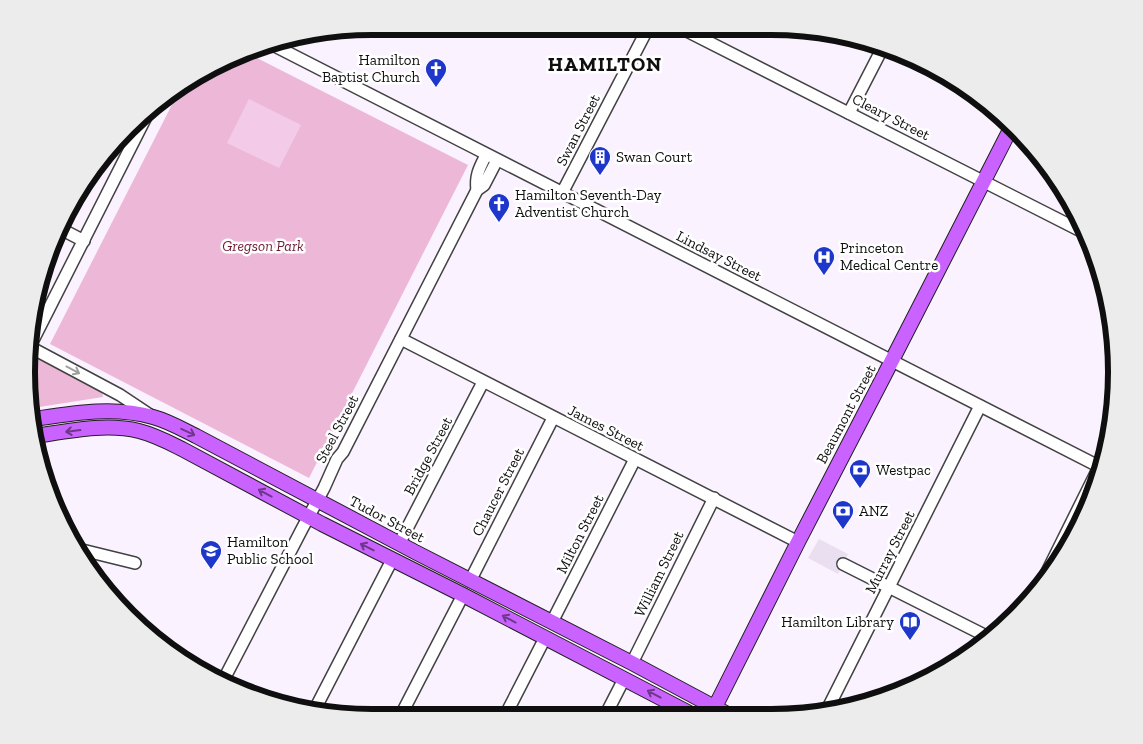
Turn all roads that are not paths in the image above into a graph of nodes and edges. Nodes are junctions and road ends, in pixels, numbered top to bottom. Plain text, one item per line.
1 (644, 35) edge
2 (695, 35) edge
3 (279, 48) edge
4 (880, 53) edge
5 (849, 113) junction
6 (139, 129) edge
7 (1008, 133) edge
8 (486, 154) junction
9 (497, 160) junction
10 (983, 181) junction
11 (477, 190) junction
12 (562, 193) junction
13 (1076, 229) edge
14 (66, 232) edge
15 (84, 241) junction
16 (38, 329) edge
17 (401, 339) junction
18 (36, 352) edge
19 (892, 361) junction
20 (483, 382) junction
21 (980, 406) junction
22 (153, 417) junction
23 (38, 418) edge
24 (554, 418) junction
25 (41, 435) edge
26 (635, 459) junction
27 (1095, 465) edge
28 (714, 498) junction
29 (317, 500) junction
30 (308, 517) junction
31 (798, 542) junction
32 (399, 544) junction
33 (88, 552) edge
34 (392, 560) junction
35 (136, 563) dead end
36 (843, 564) dead end
37 (470, 581) junction
38 (889, 587) junction
39 (463, 595) junction
40 (552, 622) junction
41 (982, 634) edge
42 (545, 638) junction
43 (632, 663) junction
44 (227, 676) edge
45 (624, 679) junction
46 (830, 704) edge
47 (317, 705) edge
48 (404, 709) edge
49 (509, 709) edge
50 (609, 709) edge
51 (682, 709) edge
52 (707, 709) edge
53 (714, 709) edge

1 - 12 street, Swan Street
2 - 5 street, Cleary Street
3 - 8 street, Lindsay Street
4 - 5 street
5 - 10 street, Cleary Street
6 - 15 street
7 - 10 main road, Beaumont Street
8 - 9 street, Lindsay Street
8 - 11 street, Steel Street
9 - 11 street, Steel Street
9 - 12 street, Lindsay Street
10 - 13 street, Cleary Street
10 - 19 main road, Beaumont Street
11 - 17 street, Steel Street
12 - 19 street, Lindsay Street
14 - 15 street
15 - 16 street
17 - 20 street, James Street
17 - 29 street, Steel Street
18 -> 22 street, Tudor Street
19 - 21 street, Lindsay Street
19 - 31 main road, Beaumont Street
20 - 24 street, James Street
20 - 32 street, Bridge Street
21 - 27 street, Lindsay Street
21 - 38 street, Murray Street
22 - 23 main road
22 -> 29 main road, Tudor Street
24 - 26 street, James Street
24 - 37 street, Chaucer Street
30 -> 25 main road
26 - 28 street, James Street
26 - 40 street, Milton Street
28 - 31 street, James Street
28 - 43 street, William Street
29 - 30 street, Steel Street
29 - 32 main road, Tudor Street
34 -> 30 main road
30 - 44 street, Steel Street
31 - 53 main road, Beaumont Street
32 - 37 main road, Tudor Street
33 - 35 street
34 - 39 main road
34 - 47 street
36 - 38 street
37 - 40 main road, Tudor Street
38 - 41 street
38 - 46 street, Murray Street
42 -> 39 main road
39 - 48 street
40 - 43 main road, Tudor Street
42 - 45 main road
42 - 49 street
43 - 52 main road, Tudor Street
45 - 50 street
51 -> 45 main road

